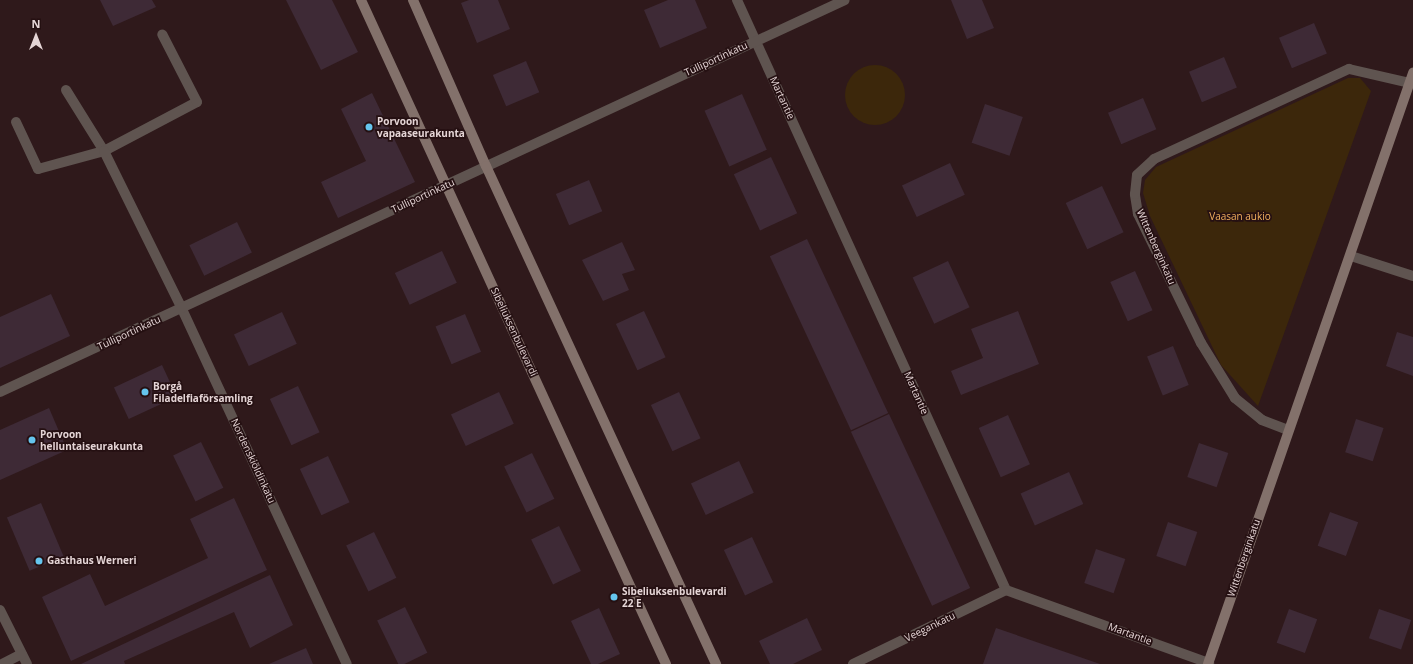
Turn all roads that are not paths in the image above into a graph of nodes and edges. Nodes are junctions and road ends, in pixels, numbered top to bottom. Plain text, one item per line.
1 (361, 0) edge
2 (412, 0) edge
3 (737, 0) edge
4 (845, 0) edge
5 (162, 34) dead end
6 (756, 41) junction
7 (1411, 78) edge
8 (66, 90) dead end
9 (16, 122) dead end
10 (104, 150) junction
11 (486, 166) junction
12 (446, 185) junction
13 (1351, 256) junction
14 (1413, 276) edge
15 (182, 309) junction
16 (0, 392) edge
17 (1288, 430) junction
18 (1006, 590) junction
19 (0, 610) edge
20 (22, 654) junction
21 (1209, 663) edge
22 (2, 664) edge
23 (27, 664) edge
24 (347, 664) edge
25 (666, 664) edge
26 (716, 664) edge
27 (853, 664) edge

1 - 12 main road, Sibeliuksenbulevardi
2 - 11 main road
3 - 6 street, Martantie
4 - 6 street, Tulliportinkatu
5 - 10 street
6 - 11 street, Tulliportinkatu
6 - 18 street, Martantie
7 - 13 main road, Wittenberginkatu
7 - 17 street, Wittenberginkatu
8 - 10 street, Nordenskiöldinkatu
9 - 10 street
10 - 15 street, Nordenskiöldinkatu
11 - 12 street, Tulliportinkatu
11 - 26 main road
12 - 15 street, Tulliportinkatu
12 - 25 main road, Sibeliuksenbulevardi
13 - 14 street
13 - 17 main road, Wittenberginkatu
15 - 16 street, Tulliportinkatu
15 - 24 street, Nordenskiöldinkatu
17 - 21 main road, Wittenberginkatu
18 - 21 street, Martantie
18 - 27 street, Veegankatu
19 - 20 street
20 - 22 street
20 - 23 street

